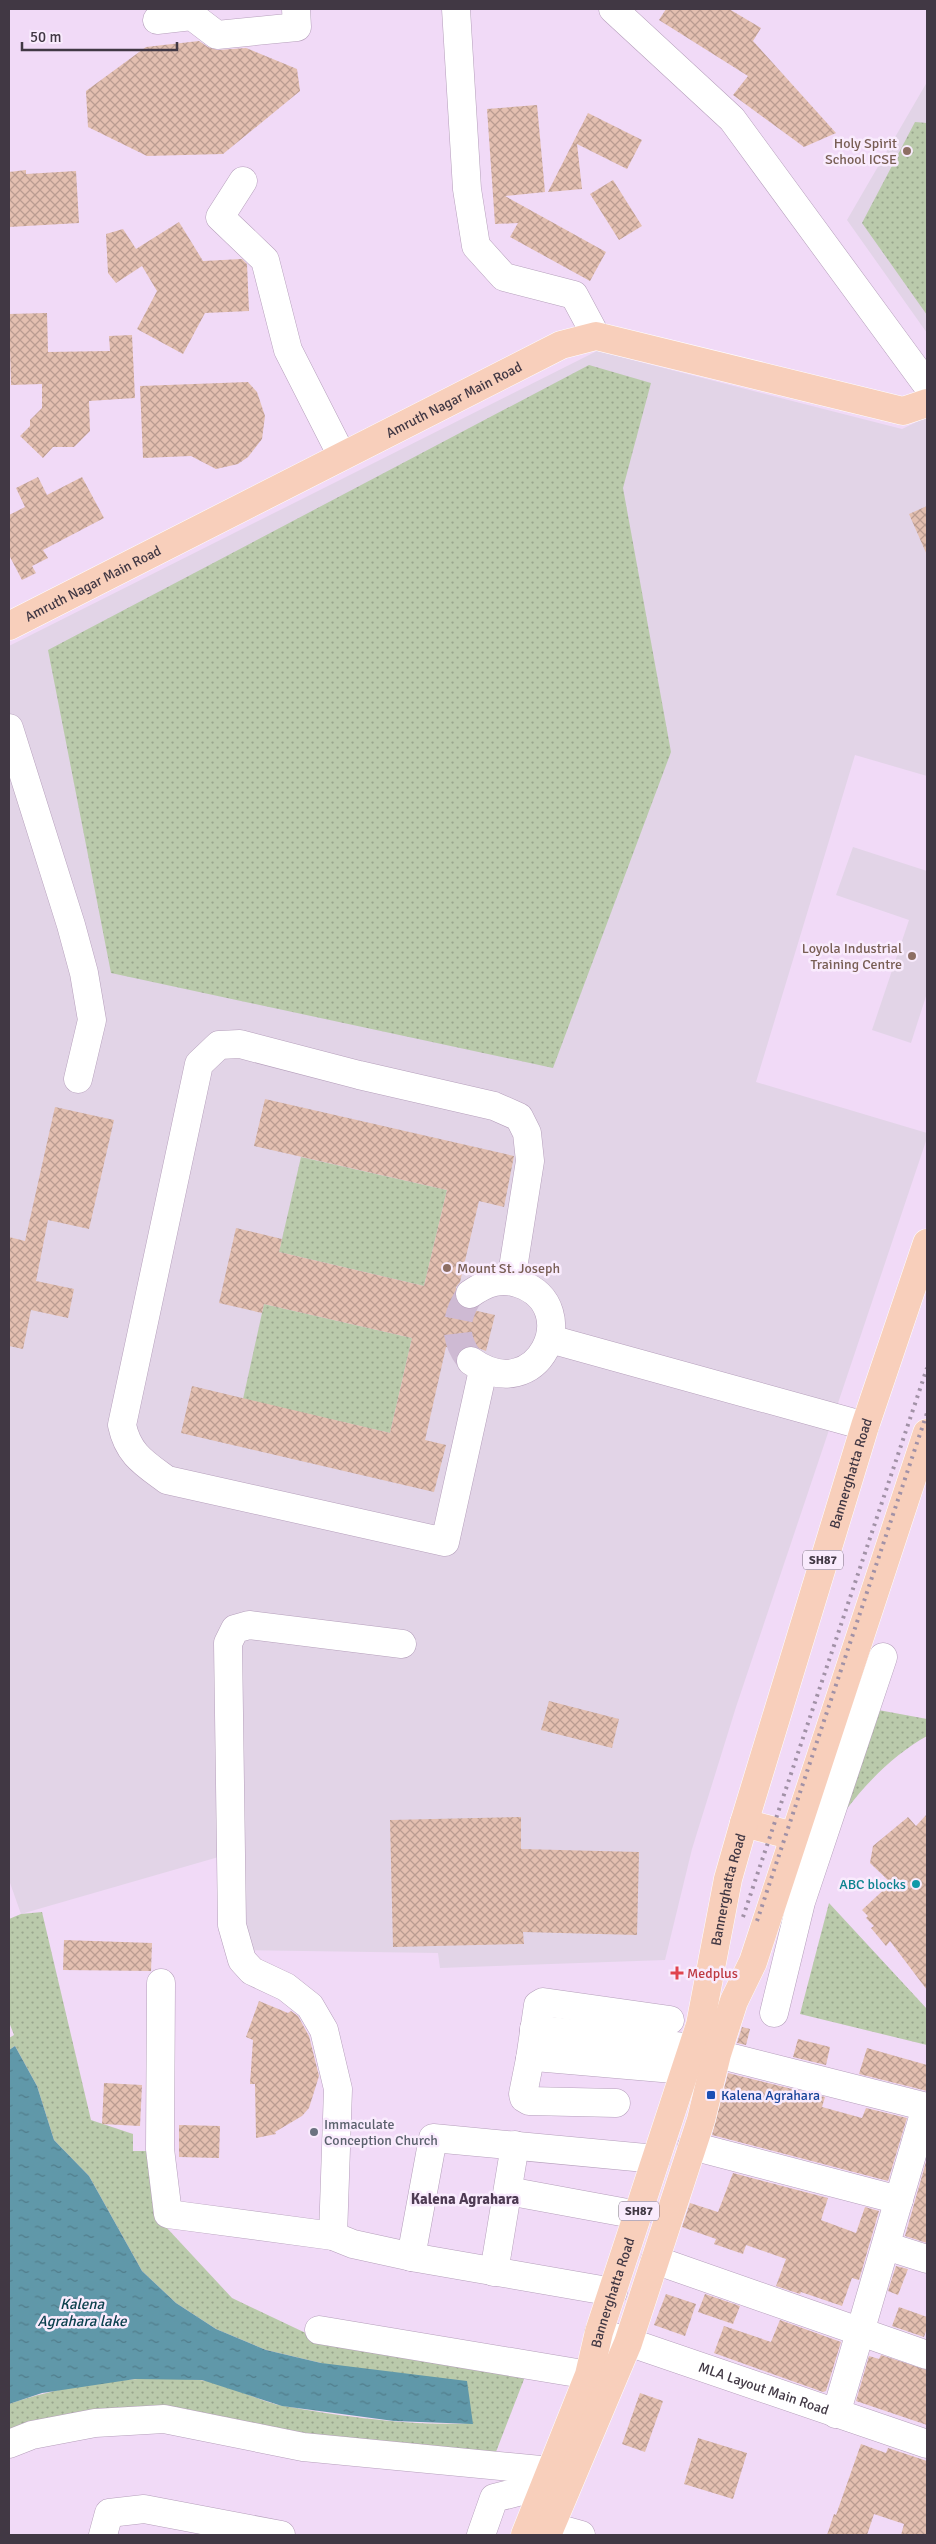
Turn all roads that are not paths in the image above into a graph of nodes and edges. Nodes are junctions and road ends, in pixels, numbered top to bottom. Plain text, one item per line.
1 (296, 9) edge
2 (456, 9) edge
3 (613, 9) edge
4 (157, 20) dead end
5 (243, 181) dead end
6 (596, 336) junction
7 (927, 385) edge
8 (927, 403) edge
9 (342, 456) junction
10 (9, 626) edge
11 (9, 728) edge
12 (78, 1079) dead end
13 (927, 1243) edge
14 (511, 1281) junction
15 (470, 1294) tunnel mouth
16 (550, 1339) junction
17 (865, 1426) junction
18 (927, 1433) edge
19 (402, 1644) dead end
20 (883, 1658) dead end
21 (744, 1822) junction
22 (794, 1836) junction
23 (161, 1983) dead end
24 (774, 2013) dead end
25 (670, 2020) dead end
26 (534, 2029) junction
27 (698, 2058) junction
28 (530, 2059) junction
29 (616, 2104) dead end
30 (926, 2107) edge
31 (515, 2146) junction
32 (692, 2146) junction
33 (656, 2158) junction
34 (919, 2162) edge
35 (508, 2191) junction
36 (899, 2200) junction
37 (638, 2215) junction
38 (333, 2236) junction
39 (886, 2246) junction
40 (411, 2257) junction
41 (927, 2259) edge
42 (655, 2260) junction
43 (494, 2272) junction
44 (613, 2292) junction
45 (320, 2330) dead end
46 (861, 2331) junction
47 (599, 2332) junction
48 (628, 2343) junction
49 (927, 2355) edge
50 (589, 2375) junction
51 (836, 2414) junction
52 (9, 2444) edge
53 (927, 2444) edge
54 (548, 2478) junction
55 (538, 2530) edge
56 (103, 2535) edge
57 (281, 2535) edge
58 (481, 2535) edge
59 (581, 2535) edge

1 - 4 street
2 - 6 street
3 - 7 street
5 - 9 street
6 - 8 main road, Amruth Nagar Main Road
6 - 9 main road, Amruth Nagar Main Road
9 - 10 main road, Amruth Nagar Main Road
11 - 12 street
13 - 17 main road, Bannerghatta Road / SH87
14 - 15 street
14 - 16 street
14 - 16 street
16 - 17 street
17 - 21 main road, Bannerghatta Road / SH87
18 - 22 main road
19 - 38 street
20 - 24 street
21 - 22 main road
21 - 27 main road, Bannerghatta Road / SH87
22 - 27 main road
23 - 38 street
25 - 26 street
26 - 27 street
26 - 28 street
27 - 28 street
27 - 30 street
27 - 32 main road
27 - 33 main road, Bannerghatta Road / SH87
28 - 29 street
30 - 34 street
31 - 33 street
31 - 35 street
31 - 40 street
32 - 36 street
32 - 42 main road
33 - 37 main road, Bannerghatta Road / SH87
34 - 36 street
35 - 37 street
35 - 43 street
36 - 39 street
37 - 44 main road, Bannerghatta Road / SH87
38 - 40 street
39 - 41 street
39 - 46 street
40 - 43 street
42 - 46 street
42 - 48 main road
43 - 44 street
44 - 47 main road, Bannerghatta Road / SH87
45 - 50 street
46 - 49 street
46 - 51 street
47 - 48 street, MLA Layout Main Road
47 - 50 main road, Bannerghatta Road / SH87
48 - 51 street, MLA Layout Main Road
48 - 55 main road
50 - 54 main road, Bannerghatta Road / SH87
51 - 53 street, MLA Layout Main Road
52 - 54 street
54 - 55 main road, Bannerghatta Road / SH87
54 - 58 street
55 - 59 street
56 - 57 street

